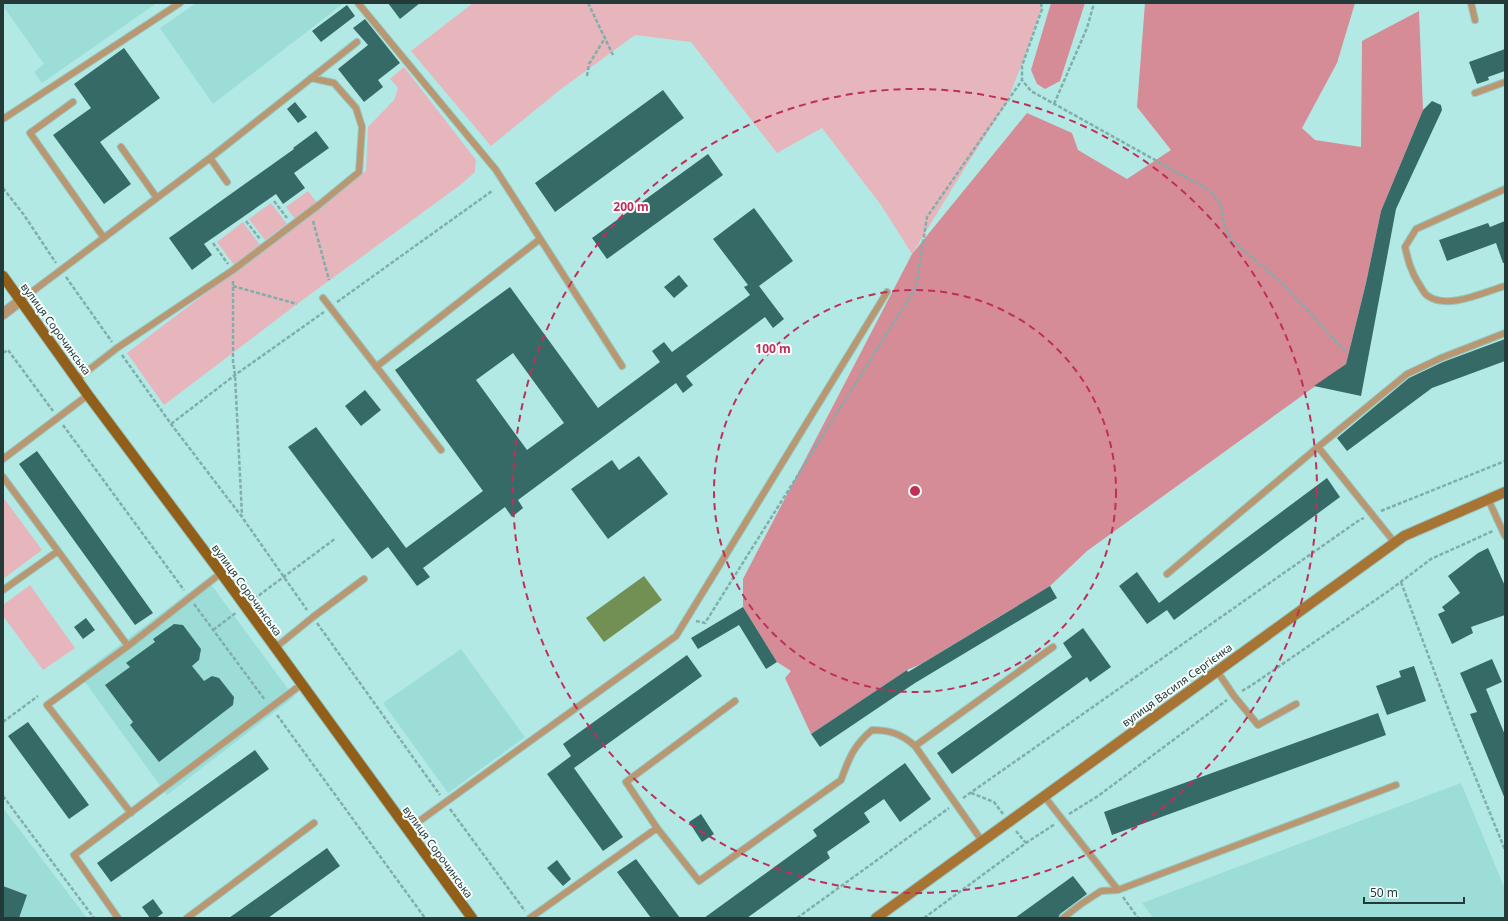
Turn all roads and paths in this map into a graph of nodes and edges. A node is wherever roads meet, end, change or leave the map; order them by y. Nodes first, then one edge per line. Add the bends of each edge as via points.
1 (180, 3) edge
2 (358, 3) edge
3 (588, 3) edge
4 (1042, 3) edge
5 (1094, 3) edge
6 (1471, 3) edge
7 (1474, 20) dead end
8 (605, 38) junction
9 (357, 42) dead end
10 (613, 55) dead end
11 (588, 76) dead end
12 (311, 78) junction
13 (1022, 80) junction
14 (1505, 82) edge
15 (1475, 93) dead end
16 (73, 102) dead end
17 (1054, 104) junction
18 (3, 119) edge
19 (121, 147) dead end
20 (210, 158) junction
21 (227, 182) dead end
22 (3, 188) edge
23 (1505, 189) edge
24 (157, 198) junction
25 (274, 201) dead end
26 (311, 214) dead end
27 (246, 221) dead end
28 (292, 225) junction
29 (104, 238) junction
30 (540, 239) junction
31 (213, 243) dead end
32 (265, 246) junction
33 (60, 269) junction
34 (233, 270) junction
35 (3, 276) edge
36 (329, 280) dead end
37 (233, 286) junction
38 (1505, 286) edge
39 (887, 292) dead end
40 (323, 298) dead end
41 (21, 300) junction
42 (297, 304) dead end
43 (3, 314) edge
44 (1505, 333) edge
45 (116, 348) junction
46 (1346, 352) dead end
47 (3, 353) edge
48 (622, 366) dead end
49 (376, 367) junction
50 (77, 379) junction
51 (88, 395) junction
52 (58, 417) junction
53 (1318, 447) junction
54 (441, 450) dead end
55 (3, 459) edge
56 (1505, 461) edge
57 (3, 477) edge
58 (1505, 492) edge
59 (1488, 499) junction
60 (1372, 515) junction
61 (242, 517) junction
62 (1501, 527) junction
63 (1505, 536) edge
64 (336, 538) dead end
65 (1395, 543) junction
66 (58, 551) junction
67 (221, 573) junction
68 (1167, 574) dead end
69 (284, 577) junction
70 (364, 579) dead end
71 (1401, 582) junction
72 (3, 590) edge
73 (190, 598) junction
74 (245, 606) junction
75 (313, 617) junction
76 (686, 618) junction
77 (213, 630) junction
78 (128, 646) junction
79 (1053, 647) dead end
80 (276, 648) junction
81 (1217, 671) junction
82 (302, 684) junction
83 (38, 696) dead end
84 (1234, 696) junction
85 (735, 701) dead end
86 (1296, 704) dead end
87 (271, 708) junction
88 (3, 722) edge
89 (915, 746) junction
90 (1396, 785) dead end
91 (3, 796) edge
92 (1044, 796) junction
93 (445, 802) junction
94 (956, 804) junction
95 (131, 813) junction
96 (1062, 819) junction
97 (314, 823) dead end
98 (656, 828) junction
99 (407, 830) junction
100 (982, 841) junction
101 (1505, 850) edge
102 (1118, 890) junction
103 (94, 918) edge
104 (118, 918) edge
105 (187, 918) edge
106 (425, 918) edge
107 (472, 918) edge
108 (530, 918) edge
109 (797, 918) edge
110 (876, 918) edge
111 (924, 918) edge
112 (1063, 918) edge
113 (1138, 918) edge

1 - 18 lane
2 - 30 lane via 496,170
3 - 8 path
4 - 13 path via 1022,66
5 - 17 path via 1087,28
6 - 7 lane
8 - 10 path
8 - 11 path via 589,64
9 - 12 lane
12 - 20 lane
12 - 28 lane via 334,83 356,108 362,127 359,172
13 - 17 path via 1031,92
13 - 76 path via 927,217 916,287 912,294 705,623
14 - 15 lane
16 - 29 lane via 30,133
17 - 46 path via 1209,190 1220,203 1225,228 1232,240 1283,284
19 - 24 lane
20 - 21 lane
20 - 24 lane
22 - 33 path
23 - 38 lane via 1416,229 1405,247 1408,262 1416,279 1427,296 1438,302 1454,302
24 - 29 lane
25 - 28 path
26 - 36 path
27 - 32 path
28 - 32 lane
29 - 33 lane
30 - 48 lane
30 - 49 lane
31 - 34 path
32 - 34 lane
33 - 41 lane
33 - 45 path
34 - 37 path
34 - 45 lane
35 - 41 main road, вулиця Сорочинська
37 - 42 path
37 - 61 path via 233,361
39 - 76 lane
40 - 49 lane
41 - 43 street
41 - 50 main road, вулиця Сорочинська
44 - 53 lane via 1406,374
45 - 50 lane
45 - 61 path
47 - 52 path via 8,350
49 - 54 lane
50 - 51 main road, вулиця Сорочинська
51 - 52 lane
51 - 67 main road, вулиця Сорочинська
52 - 55 lane
52 - 73 path
53 - 60 lane
53 - 68 lane
56 - 60 path
57 - 66 lane
58 - 59 main road, вулиця Василя Сергієнка
59 - 62 lane
59 - 65 main road, вулиця Василя Сергієнка via 1404,536
60 - 65 lane
60 - 94 path via 1358,521
61 - 69 path
62 - 63 lane
62 - 71 path via 1430,559
64 - 69 path
65 - 81 main road, вулиця Василя Сергієнка
66 - 72 lane
66 - 78 lane
67 - 73 lane
67 - 74 main road, вулиця Сорочинська
69 - 74 path
69 - 75 path
70 - 75 lane
71 - 84 path
71 - 101 path via 1455,727
73 - 77 path
73 - 78 lane
74 - 77 path
74 - 80 main road, вулиця Сорочинська
75 - 80 lane
75 - 93 path
76 - 93 lane via 676,636
77 - 87 path
78 - 95 lane via 47,705
79 - 89 lane
80 - 82 main road, вулиця Сорочинська
81 - 84 lane
81 - 92 main road, вулиця Василя Сергієнка
82 - 87 lane
82 - 99 main road, вулиця Сорочинська
83 - 88 path
84 - 86 lane via 1258,725
84 - 96 path via 1098,796
85 - 98 lane via 626,782
87 - 95 lane
87 - 106 path
89 - 94 lane
89 - 98 lane via 895,733 872,730 860,740 841,780 698,881
90 - 102 lane
91 - 103 path
92 - 96 lane
92 - 100 main road, вулиця Василя Сергієнка
93 - 99 lane
93 - 108 path
94 - 100 lane
94 - 109 path
95 - 104 lane via 74,855
96 - 102 lane
96 - 111 path
97 - 105 lane
98 - 108 lane
99 - 107 main road, вулиця Сорочинська
100 - 110 main road, вулиця Василя Сергієнка
102 - 112 lane via 1101,891
102 - 113 path

